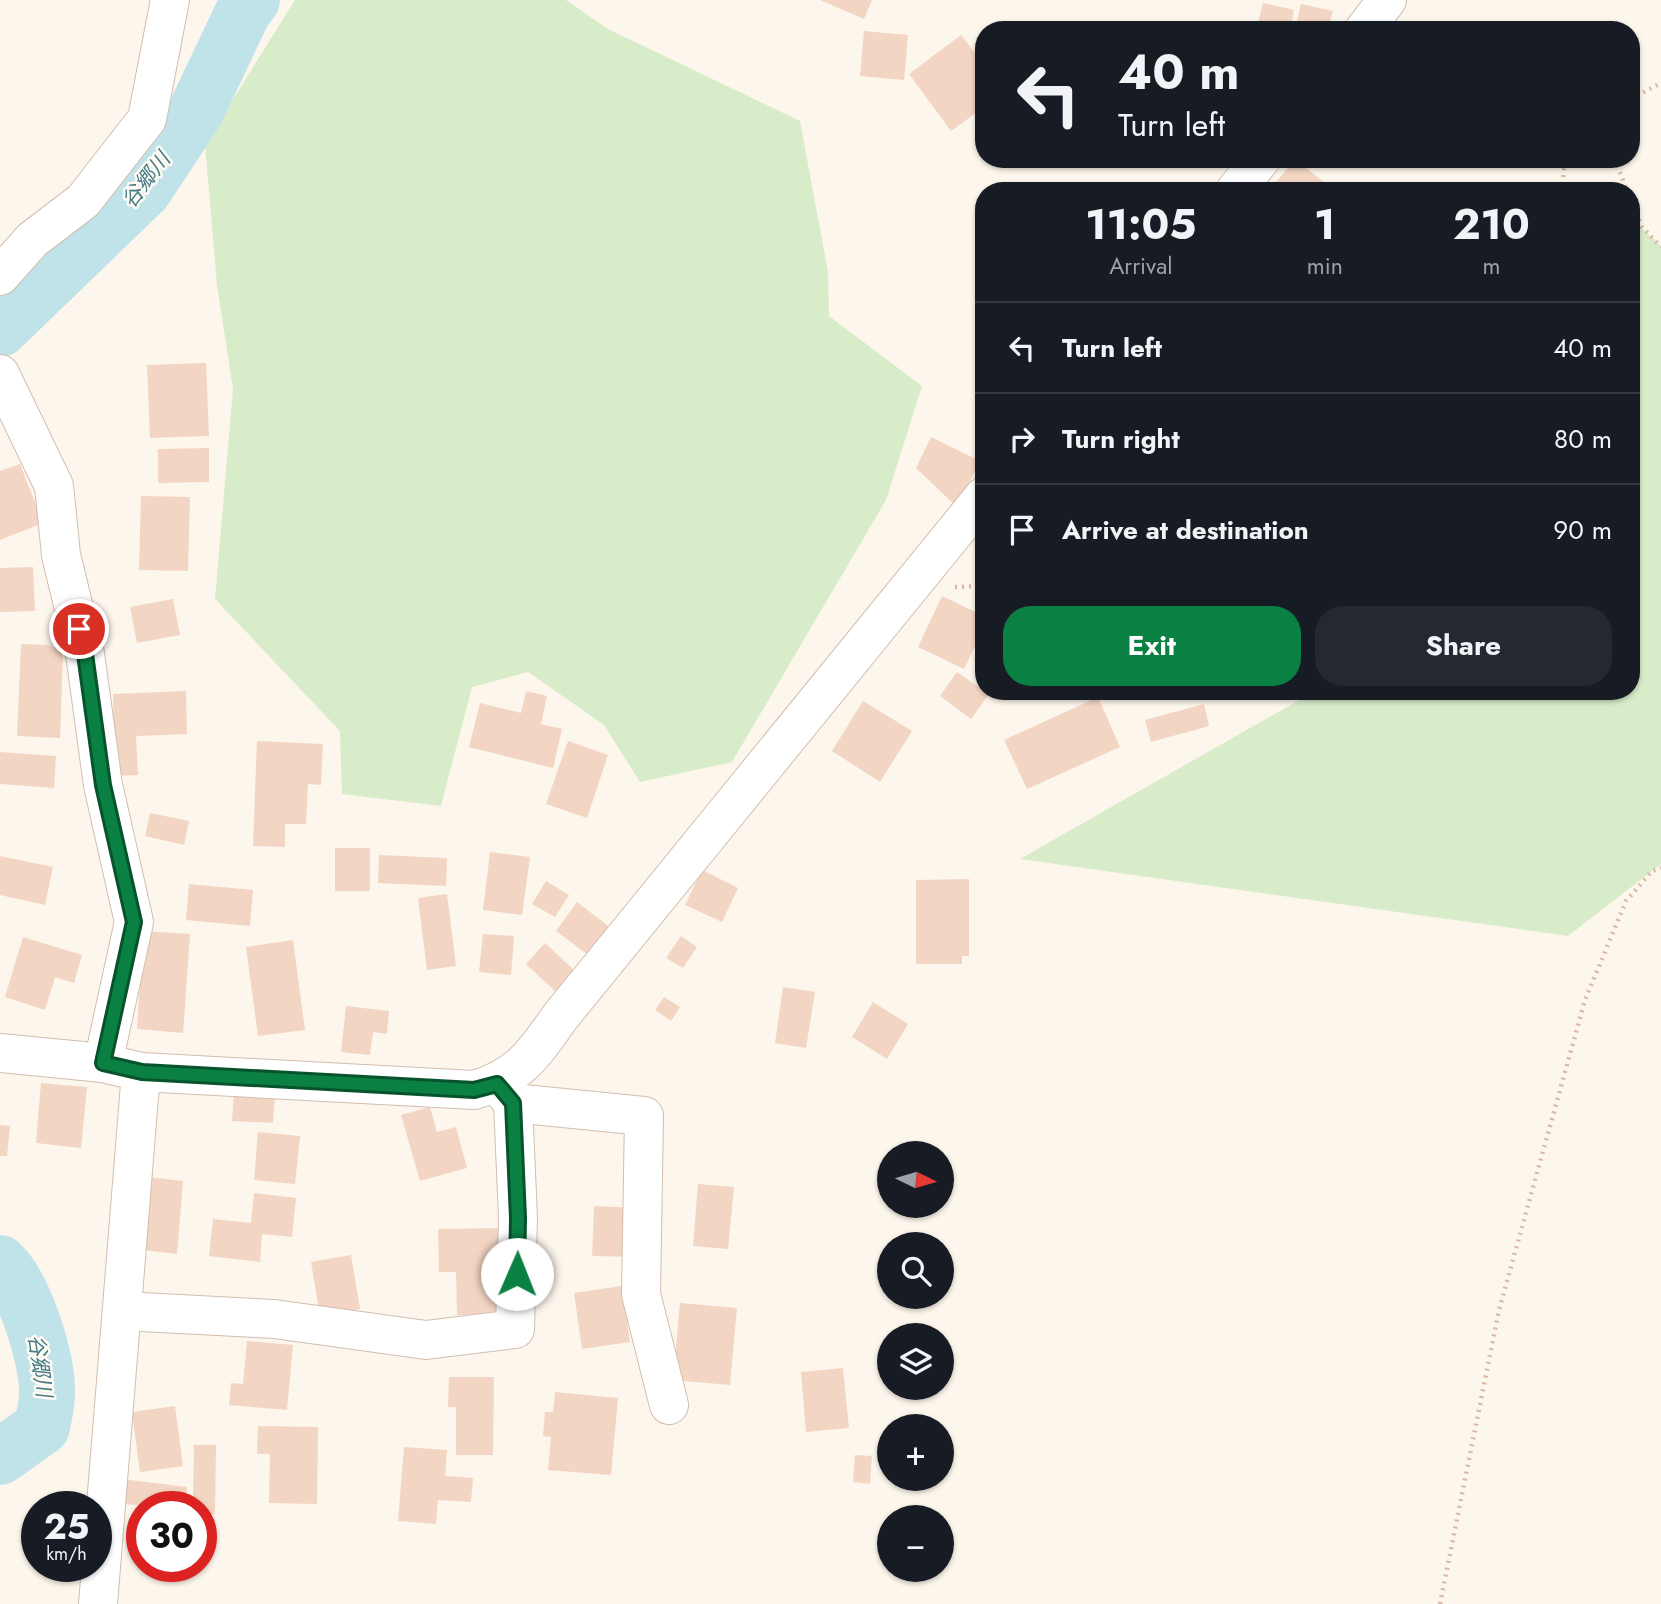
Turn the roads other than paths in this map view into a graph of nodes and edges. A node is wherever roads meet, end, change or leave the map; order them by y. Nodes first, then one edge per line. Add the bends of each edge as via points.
1 (170, 0) edge
2 (1387, 0) edge
3 (1371, 21) edge
4 (1254, 168) edge
5 (1242, 182) edge
6 (0, 276) edge
7 (0, 374) edge
8 (975, 507) edge
9 (0, 1053) edge
10 (103, 1063) junction
11 (142, 1072) junction
12 (505, 1093) junction
13 (122, 1311) junction
14 (670, 1405) dead end
15 (99, 1604) edge

1 - 6 street via 147,119 83,201 32,240
2 - 3 street
4 - 5 street
7 - 10 street via 54,486 61,555 85,654 103,785 134,922
8 - 12 street via 560,1017
9 - 10 street
10 - 11 street
11 - 12 street
11 - 13 street
12 - 13 street via 518,1218 515,1329 426,1340 274,1319
12 - 14 street via 644,1116 641,1294
13 - 15 street

